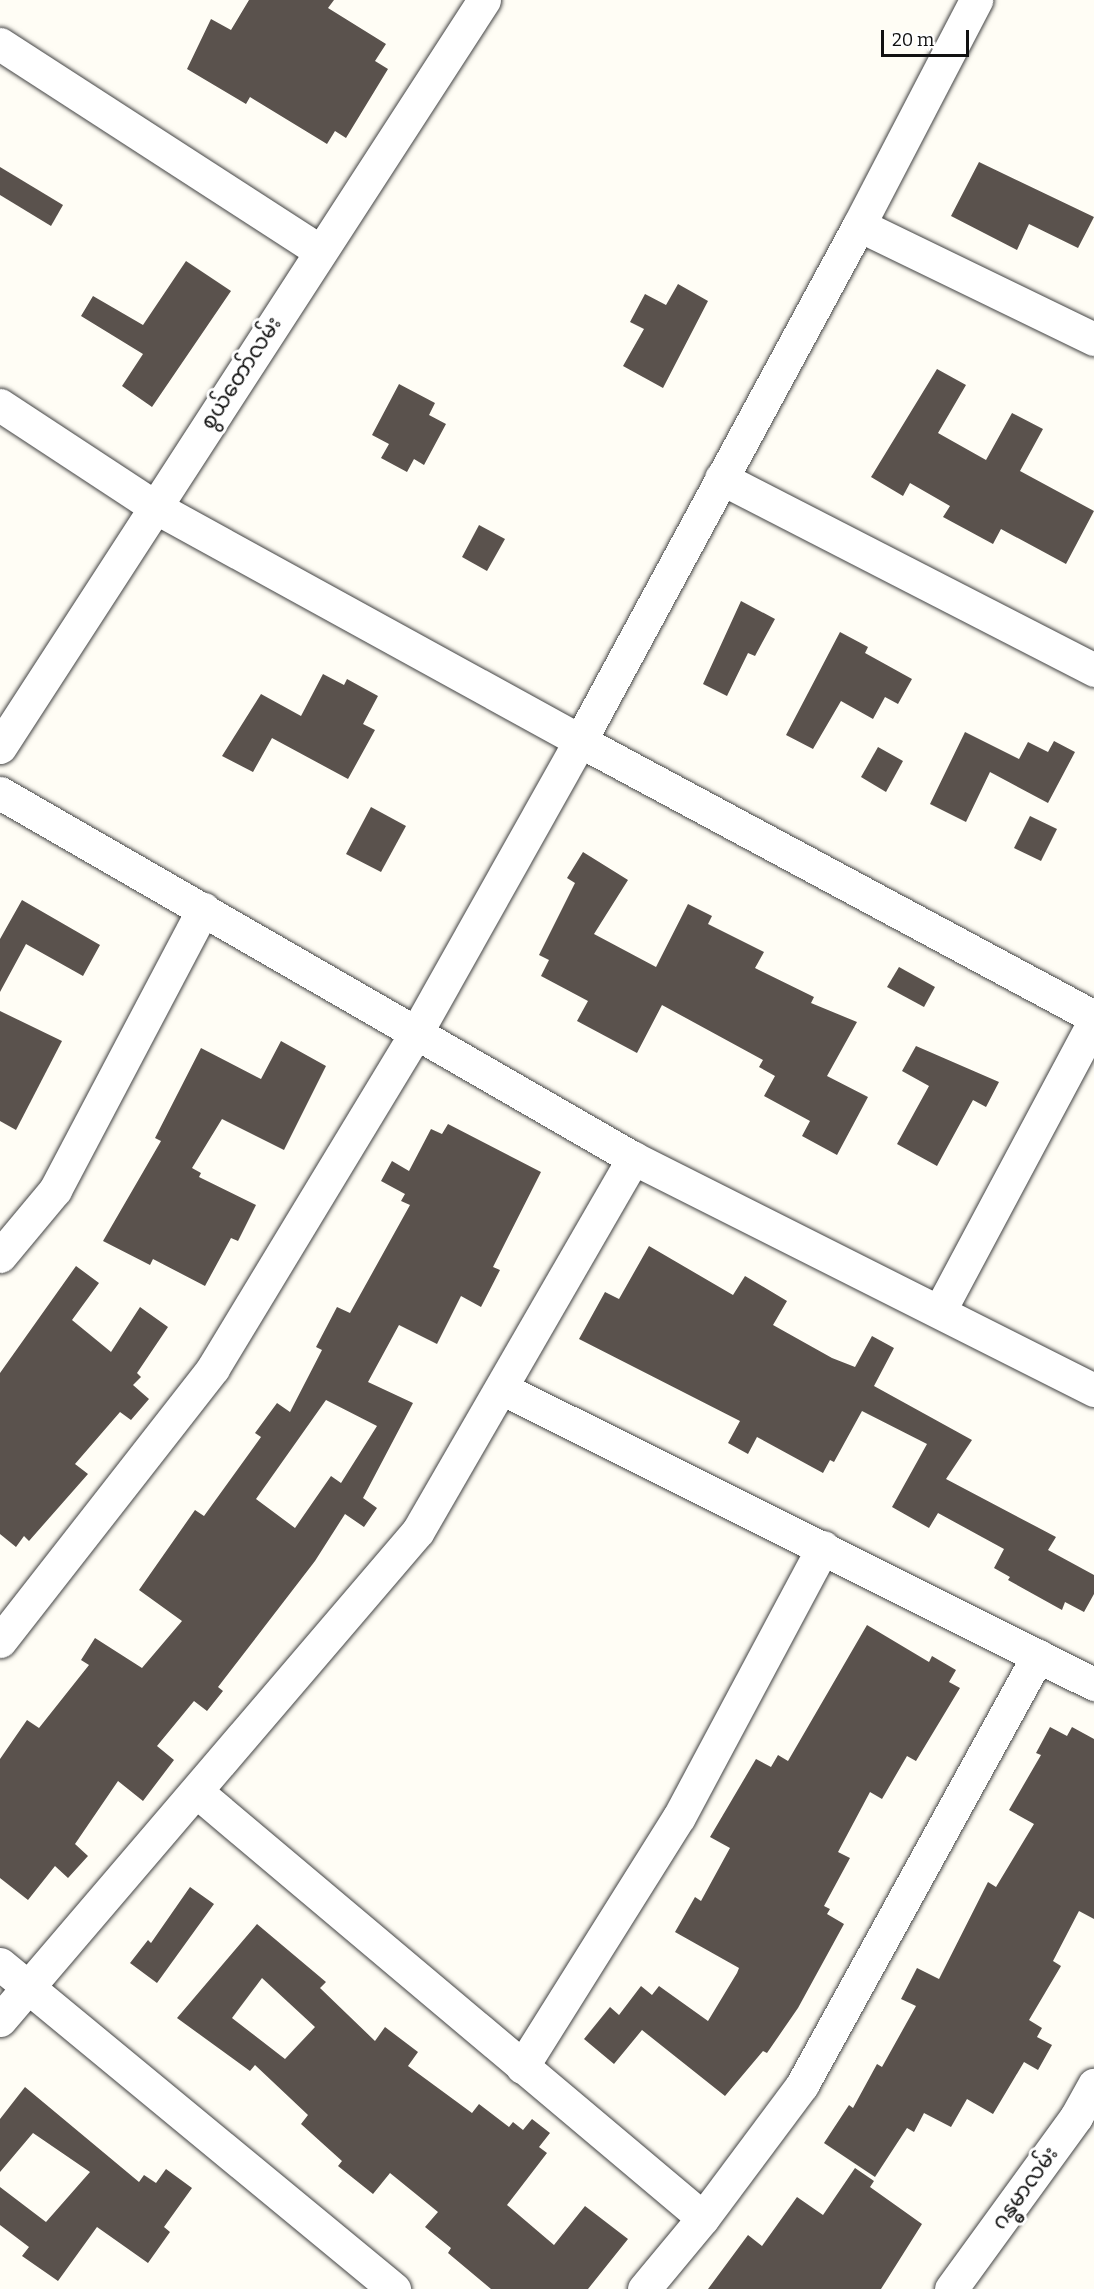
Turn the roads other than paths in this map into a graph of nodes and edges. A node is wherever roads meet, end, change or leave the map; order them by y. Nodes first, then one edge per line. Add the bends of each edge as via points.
1 (976, 0) edge
2 (481, 1) edge
3 (0, 44) edge
4 (860, 225) junction
5 (320, 251) junction
6 (1094, 339) edge
7 (0, 405) edge
8 (721, 478) junction
9 (155, 507) junction
10 (1094, 670) edge
11 (580, 741) junction
12 (0, 747) edge
13 (0, 793) edge
14 (203, 909) junction
15 (1094, 1017) edge
16 (1094, 1022) edge
17 (416, 1033) junction
18 (633, 1158) junction
19 (0, 1256) edge
20 (940, 1310) junction
21 (501, 1388) junction
22 (1094, 1390) edge
23 (823, 1547) junction
24 (0, 1641) edge
25 (1038, 1656) junction
26 (1094, 1684) edge
27 (197, 1792) junction
28 (0, 1964) edge
29 (27, 1987) junction
30 (0, 2020) edge
31 (522, 2067) junction
32 (1094, 2085) edge
33 (703, 2218) junction
34 (394, 2289) edge
35 (644, 2289) edge
36 (951, 2289) edge

1 - 4 street
2 - 5 street, စွယ်တော်လမ်း
3 - 5 street
4 - 6 street
4 - 8 street
5 - 9 street, စွယ်တော်လမ်း
7 - 9 street
8 - 10 street
8 - 11 street
9 - 11 street
9 - 12 street, စွယ်တော်လမ်း
11 - 15 street
11 - 17 street
13 - 14 street
14 - 17 street
14 - 19 street via 55,1190
16 - 20 street
17 - 18 street
17 - 24 street via 213,1368
18 - 20 street
18 - 21 street
20 - 22 street
21 - 23 street
21 - 27 street via 418,1531
23 - 25 street
23 - 31 street via 679,1817
25 - 26 street
25 - 33 street via 802,2085
27 - 29 street
27 - 31 street
28 - 29 street
29 - 30 street
29 - 34 street
31 - 33 street
32 - 36 street, ဂန္ဓမာလမ်း via 1076,2117
33 - 35 street

